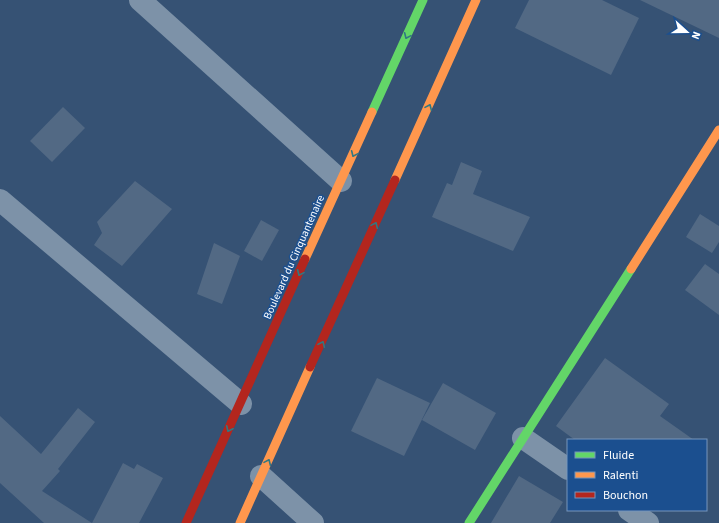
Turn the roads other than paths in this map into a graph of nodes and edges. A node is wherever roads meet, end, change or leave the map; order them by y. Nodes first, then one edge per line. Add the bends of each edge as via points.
1 (140, 0) edge
2 (423, 0) edge
3 (476, 0) edge
4 (719, 130) edge
5 (341, 181) junction
6 (0, 200) edge
7 (241, 404) junction
8 (523, 438) junction
9 (567, 468) edge
10 (261, 476) junction
11 (630, 511) edge
12 (186, 523) edge
13 (240, 523) edge
14 (313, 523) edge
15 (469, 523) edge
16 (648, 523) edge

1 - 5 street
2 -> 5 main road, Boulevard du Cinquantenaire
10 -> 3 main road
4 - 8 main road
5 -> 7 main road, Boulevard du Cinquantenaire
6 - 7 street
7 -> 12 main road, Boulevard du Cinquantenaire
8 - 9 street
8 - 15 main road
10 - 13 main road
10 - 14 street
11 - 16 street

